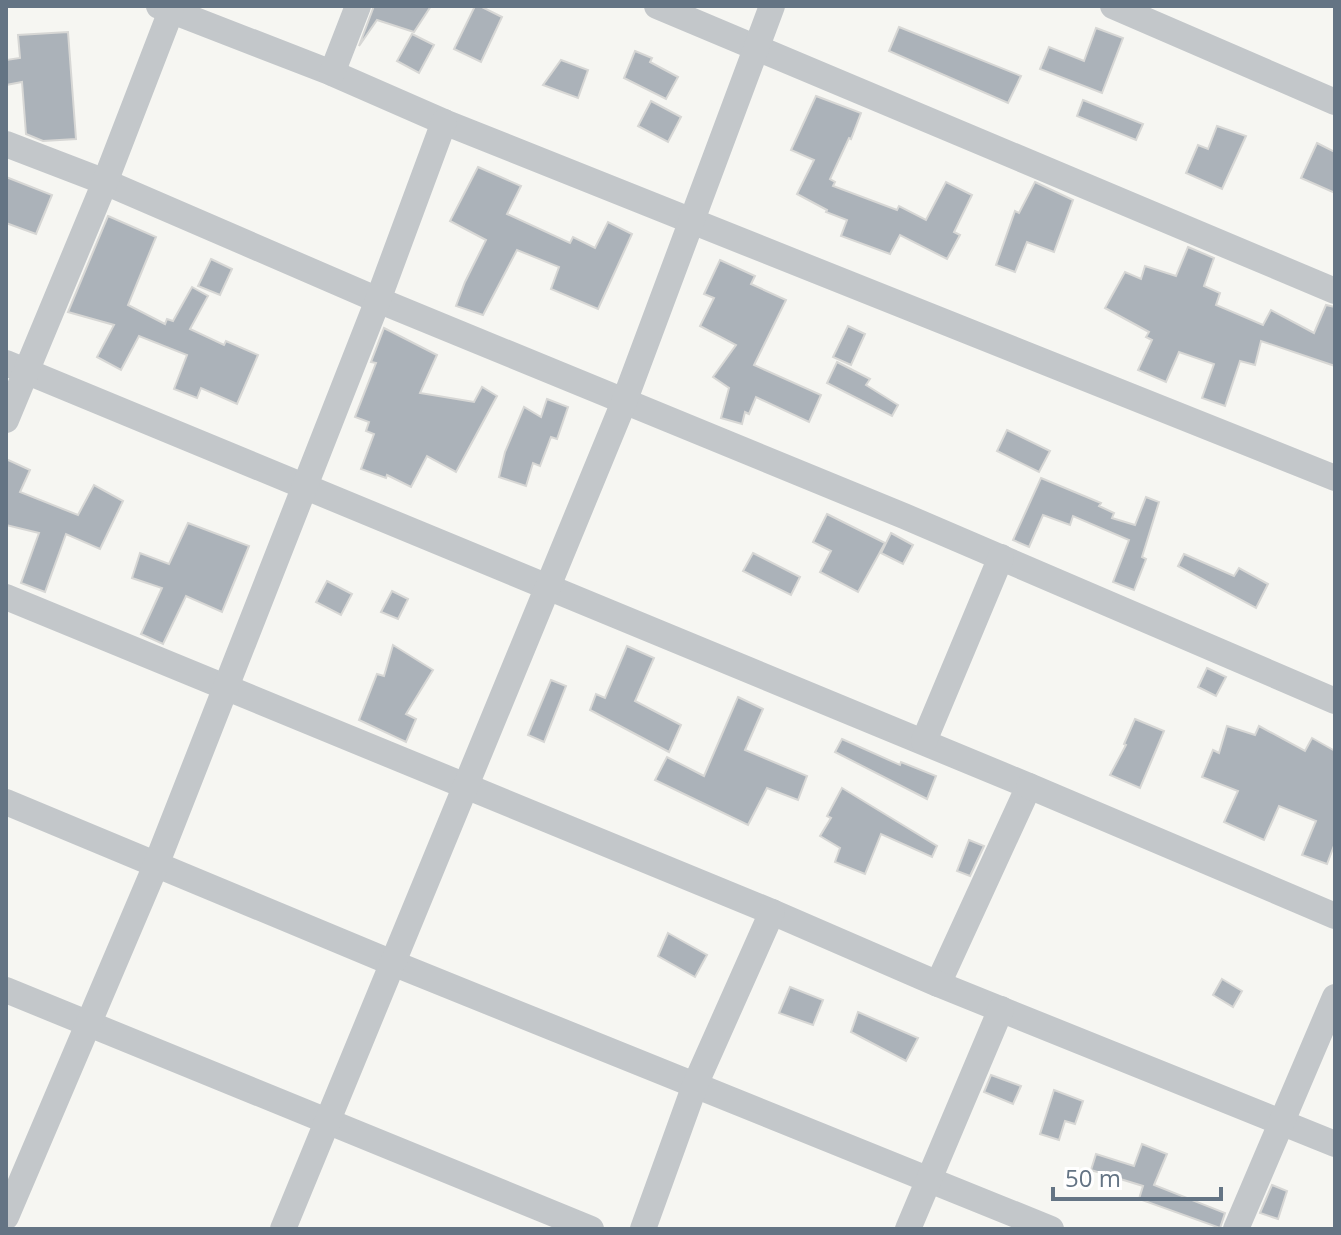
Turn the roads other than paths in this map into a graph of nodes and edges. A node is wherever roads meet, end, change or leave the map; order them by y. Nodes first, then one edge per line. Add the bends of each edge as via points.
1 (358, 6) edge
2 (657, 6) edge
3 (772, 6) edge
4 (1113, 6) edge
5 (165, 8) edge
6 (756, 47) junction
7 (332, 73) junction
8 (1335, 102) edge
9 (444, 122) junction
10 (6, 144) edge
11 (105, 182) junction
12 (690, 221) junction
13 (1335, 291) edge
14 (378, 300) junction
15 (16, 367) edge
16 (624, 402) junction
17 (6, 420) edge
18 (1335, 478) edge
19 (304, 488) junction
20 (1001, 557) junction
21 (548, 587) junction
22 (6, 597) edge
23 (226, 686) junction
24 (1335, 701) edge
25 (924, 741) junction
26 (467, 786) junction
27 (1029, 786) junction
28 (6, 802) edge
29 (156, 865) junction
30 (772, 912) junction
31 (1335, 916) edge
32 (395, 964) junction
33 (938, 984) junction
34 (6, 990) edge
35 (1335, 997) edge
36 (1001, 1009) junction
37 (87, 1022) junction
38 (695, 1085) junction
39 (328, 1122) junction
40 (1280, 1122) junction
41 (1335, 1144) edge
42 (929, 1181) junction
43 (6, 1217) edge
44 (283, 1229) edge
45 (591, 1229) edge
46 (643, 1229) edge
47 (908, 1229) edge
48 (1051, 1229) edge
49 (1236, 1229) edge

1 - 7 street
2 - 6 street
3 - 6 street
4 - 8 street
5 - 7 street
5 - 11 street
6 - 12 street
6 - 13 street
7 - 9 street
9 - 12 street
9 - 14 street
10 - 11 street
11 - 14 street
11 - 15 street
12 - 16 street
12 - 18 street
14 - 16 street
14 - 19 street
15 - 17 street
15 - 19 street
16 - 20 street
16 - 21 street
19 - 21 street
19 - 23 street
20 - 24 street
20 - 25 street
21 - 25 street
21 - 26 street
22 - 23 street
23 - 26 street
23 - 29 street
25 - 27 street
26 - 30 street
26 - 32 street
27 - 31 street
27 - 33 street
28 - 29 street
29 - 32 street
29 - 37 street
30 - 33 street
30 - 38 street
32 - 38 street
32 - 39 street
33 - 36 street
34 - 37 street
35 - 40 street
36 - 40 street
36 - 42 street
37 - 39 street
37 - 43 street
38 - 42 street
38 - 46 street
39 - 44 street
39 - 45 street
40 - 41 street
40 - 49 street
42 - 47 street
42 - 48 street

